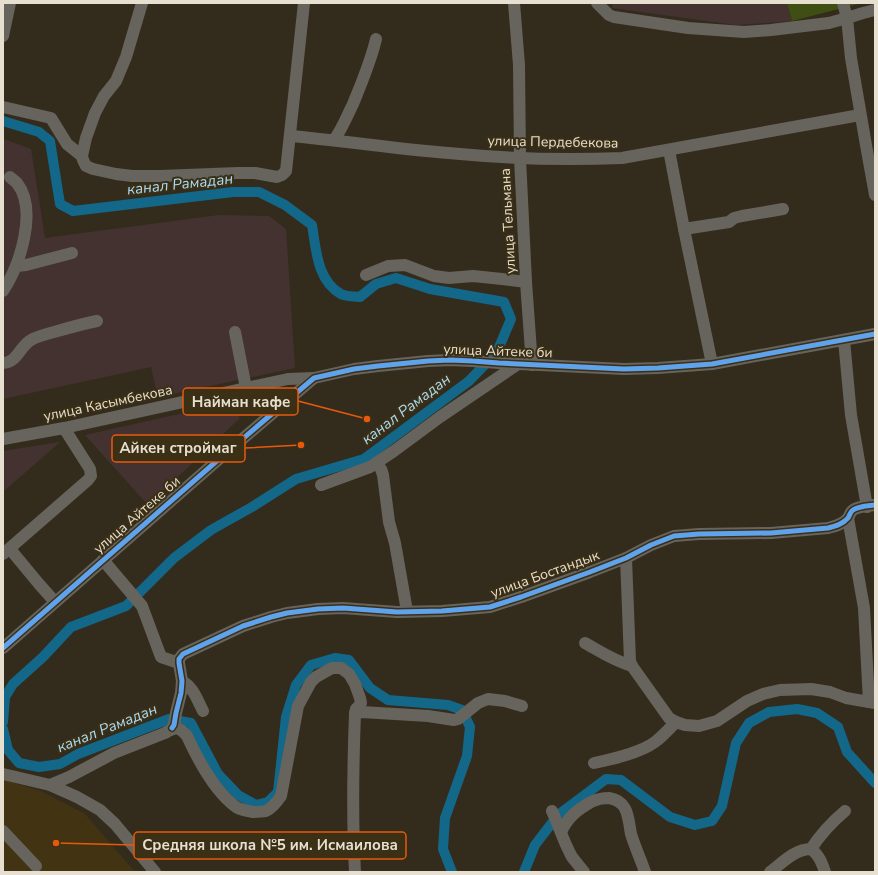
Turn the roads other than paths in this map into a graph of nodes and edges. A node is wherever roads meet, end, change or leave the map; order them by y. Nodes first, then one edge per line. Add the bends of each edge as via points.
1 (10, 3) edge
2 (142, 3) edge
3 (304, 3) edge
4 (514, 3) edge
5 (597, 3) edge
6 (843, 4) edge
7 (875, 10) edge
8 (847, 18) junction
9 (3, 36) edge
10 (376, 38) dead end
11 (3, 107) edge
12 (860, 115) junction
13 (290, 136) junction
14 (334, 140) junction
15 (870, 145) edge
16 (669, 150) junction
17 (82, 156) junction
18 (520, 158) junction
19 (10, 177) dead end
20 (875, 195) edge
21 (782, 209) dead end
22 (684, 229) junction
23 (72, 253) dead end
24 (16, 266) junction
25 (366, 275) dead end
26 (526, 282) junction
27 (3, 291) edge
28 (96, 322) dead end
29 (234, 332) dead end
30 (875, 334) edge
31 (844, 340) junction
32 (3, 363) edge
33 (518, 364) junction
34 (712, 364) junction
35 (532, 365) junction
36 (314, 378) junction
37 (246, 388) junction
38 (64, 428) junction
39 (3, 439) edge
40 (376, 463) junction
41 (321, 485) dead end
42 (871, 506) edge
43 (848, 518) junction
44 (6, 551) edge
45 (626, 558) junction
46 (103, 560) junction
47 (56, 602) junction
48 (407, 611) junction
49 (585, 643) dead end
50 (3, 648) edge
51 (179, 663) junction
52 (632, 666) junction
53 (182, 681) junction
54 (872, 702) edge
55 (522, 706) dead end
56 (203, 711) dead end
57 (355, 713) junction
58 (174, 722) junction
59 (676, 722) junction
60 (594, 763) dead end
61 (3, 774) edge
62 (50, 785) junction
63 (552, 811) dead end
64 (845, 812) dead end
65 (559, 828) junction
66 (3, 831) edge
67 (811, 850) junction
68 (36, 866) dead end
69 (155, 872) edge
70 (355, 872) edge
71 (584, 872) edge
72 (645, 872) edge
73 (770, 872) edge
74 (825, 872) edge

1 - 9 street
2 - 17 street via 126,57 116,81 95,113
3 - 13 street
4 - 18 street, улица Тельмана via 519,66
5 - 8 street via 614,18 688,28 744,32
6 - 8 street
7 - 8 street
8 - 12 street
10 - 14 street via 364,80
11 - 17 street via 51,118 67,144
12 - 15 street
12 - 16 street, улица Пердебекова
13 - 14 street, улица Пердебекова
13 - 17 street via 286,171 277,177 255,173 160,176 116,174 86,166
14 - 18 street, улица Пердебекова via 461,155
15 - 20 street
16 - 18 street, улица Пердебекова via 622,158
16 - 22 street
18 - 26 street, улица Тельмана
19 - 24 street via 22,192 26,204 27,223
21 - 22 street via 742,216 729,222
22 - 34 street
23 - 24 street
24 - 27 street
25 - 26 street via 388,266 405,265 434,276 473,276
26 - 35 street, улица Тельмана
28 - 32 street via 29,341 12,360
29 - 37 street
30 - 31 street, улица Айтеке би
31 - 34 street, улица Айтеке би
31 - 42 street via 851,415
33 - 35 street, улица Айтеке би
33 - 36 street, улица Айтеке би via 428,361 354,369
33 - 40 street
34 - 35 street, улица Айтеке би via 624,369
36 - 37 street, улица Касымбекова via 288,379
36 - 46 street, улица Айтеке би
37 - 38 street, улица Касымбекова
38 - 39 street, улица Касымбекова
38 - 44 street via 90,469 91,476
40 - 41 street
40 - 48 street via 383,476 389,522
42 - 43 street, улица Бостандык via 853,510
43 - 45 street, улица Бостандык via 828,528 674,536
43 - 54 street via 864,608
44 - 47 street
45 - 48 street, улица Бостандык via 490,607
45 - 52 street
46 - 47 street, улица Айтеке би
46 - 51 street via 142,606 161,657
47 - 50 street, улица Айтеке би
48 - 51 street, улица Бостандык via 343,608 287,613 243,626 184,654
49 - 52 street via 606,656
51 - 53 street
52 - 59 street via 669,718
53 - 56 street via 194,691
53 - 58 street
54 - 59 street via 811,689 780,690 747,701 709,724 699,726
55 - 57 street via 504,701 483,700 454,720 414,715
57 - 58 street via 361,703 356,684 341,668 332,668 311,682 298,706 281,796 265,812 245,811 236,807 213,784 187,736
57 - 70 street
58 - 62 street via 165,733 114,753
59 - 60 street via 648,746
61 - 62 street
62 - 69 street via 100,810
63 - 65 street
64 - 67 street via 836,819
65 - 71 street via 573,858
65 - 72 street via 594,800 615,799 626,808 631,834
66 - 68 street
67 - 73 street via 801,851
67 - 74 street via 820,859

